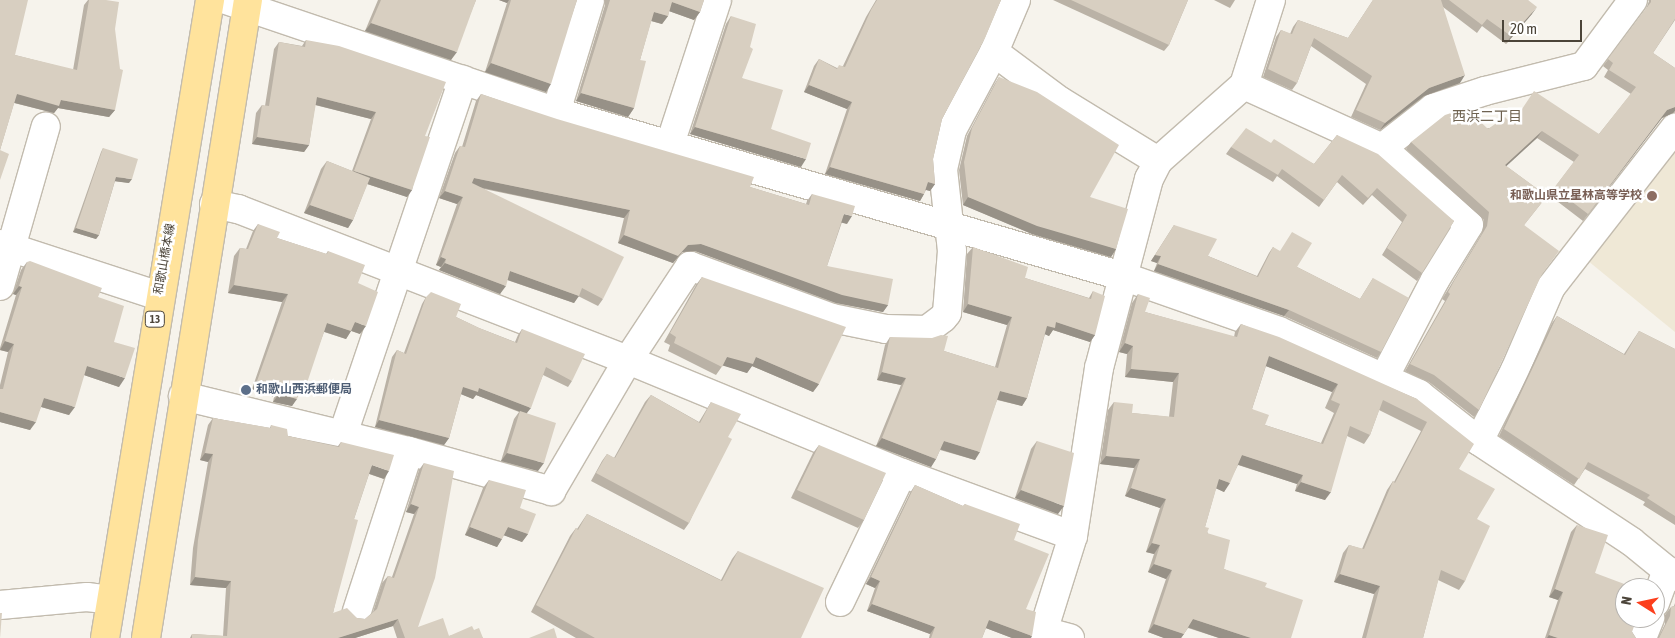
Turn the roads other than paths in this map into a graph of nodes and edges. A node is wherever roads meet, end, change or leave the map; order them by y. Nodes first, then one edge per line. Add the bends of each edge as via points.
1 (210, 0) edge
2 (590, 0) edge
3 (717, 0) edge
4 (1016, 0) edge
5 (1270, 0) edge
6 (1633, 0) edge
7 (240, 2) edge
8 (994, 52) junction
9 (463, 80) junction
10 (1244, 85) junction
11 (556, 112) junction
12 (46, 126) dead end
13 (1675, 128) edge
14 (670, 144) junction
15 (1382, 148) junction
16 (1158, 161) junction
17 (214, 204) junction
18 (947, 228) junction
19 (6, 246) edge
20 (397, 272) junction
21 (1126, 277) junction
22 (0, 286) edge
23 (159, 296) junction
24 (628, 360) junction
25 (1384, 378) junction
26 (183, 396) junction
27 (343, 434) junction
28 (1479, 441) junction
29 (409, 451) junction
30 (902, 473) junction
31 (1073, 536) junction
32 (1671, 574) edge
33 (111, 600) junction
34 (840, 602) dead end
35 (0, 605) edge
36 (357, 611) dead end
37 (1042, 634) edge
38 (105, 638) edge
39 (146, 638) edge
40 (1070, 638) edge

1 - 23 main road, 和歌山橋本線 / 13
2 - 11 street
3 - 14 street
4 - 8 street
5 - 10 street
6 - 15 street via 1584,66 1485,90 1433,108
7 - 9 street
7 - 17 main road
8 - 16 street via 1060,101
8 - 18 street via 952,130 943,169
9 - 11 street
9 - 20 street
10 - 15 street
10 - 16 street
11 - 14 street
12 - 19 street
13 - 28 street via 1551,287 1515,370
14 - 18 street
15 - 25 street via 1469,224 1435,280
16 - 21 street via 1148,179
17 - 20 street via 238,209
17 - 26 main road
18 - 21 street
18 - 24 street via 952,251 947,313 927,330 886,328 832,318 690,266
19 - 22 street
19 - 23 street
20 - 24 street
20 - 27 street
21 - 25 street via 1279,331
21 - 31 street via 1099,368
23 - 33 main road, 和歌山橋本線 / 13
24 - 29 street via 551,492
24 - 30 street
25 - 28 street via 1420,394
26 - 27 street
26 - 39 main road
27 - 29 street
28 - 32 street via 1632,542
29 - 36 street
30 - 31 street
30 - 34 street
31 - 37 street
33 - 35 street via 87,597
33 - 38 main road, 和歌山橋本線 / 13
37 - 40 street

